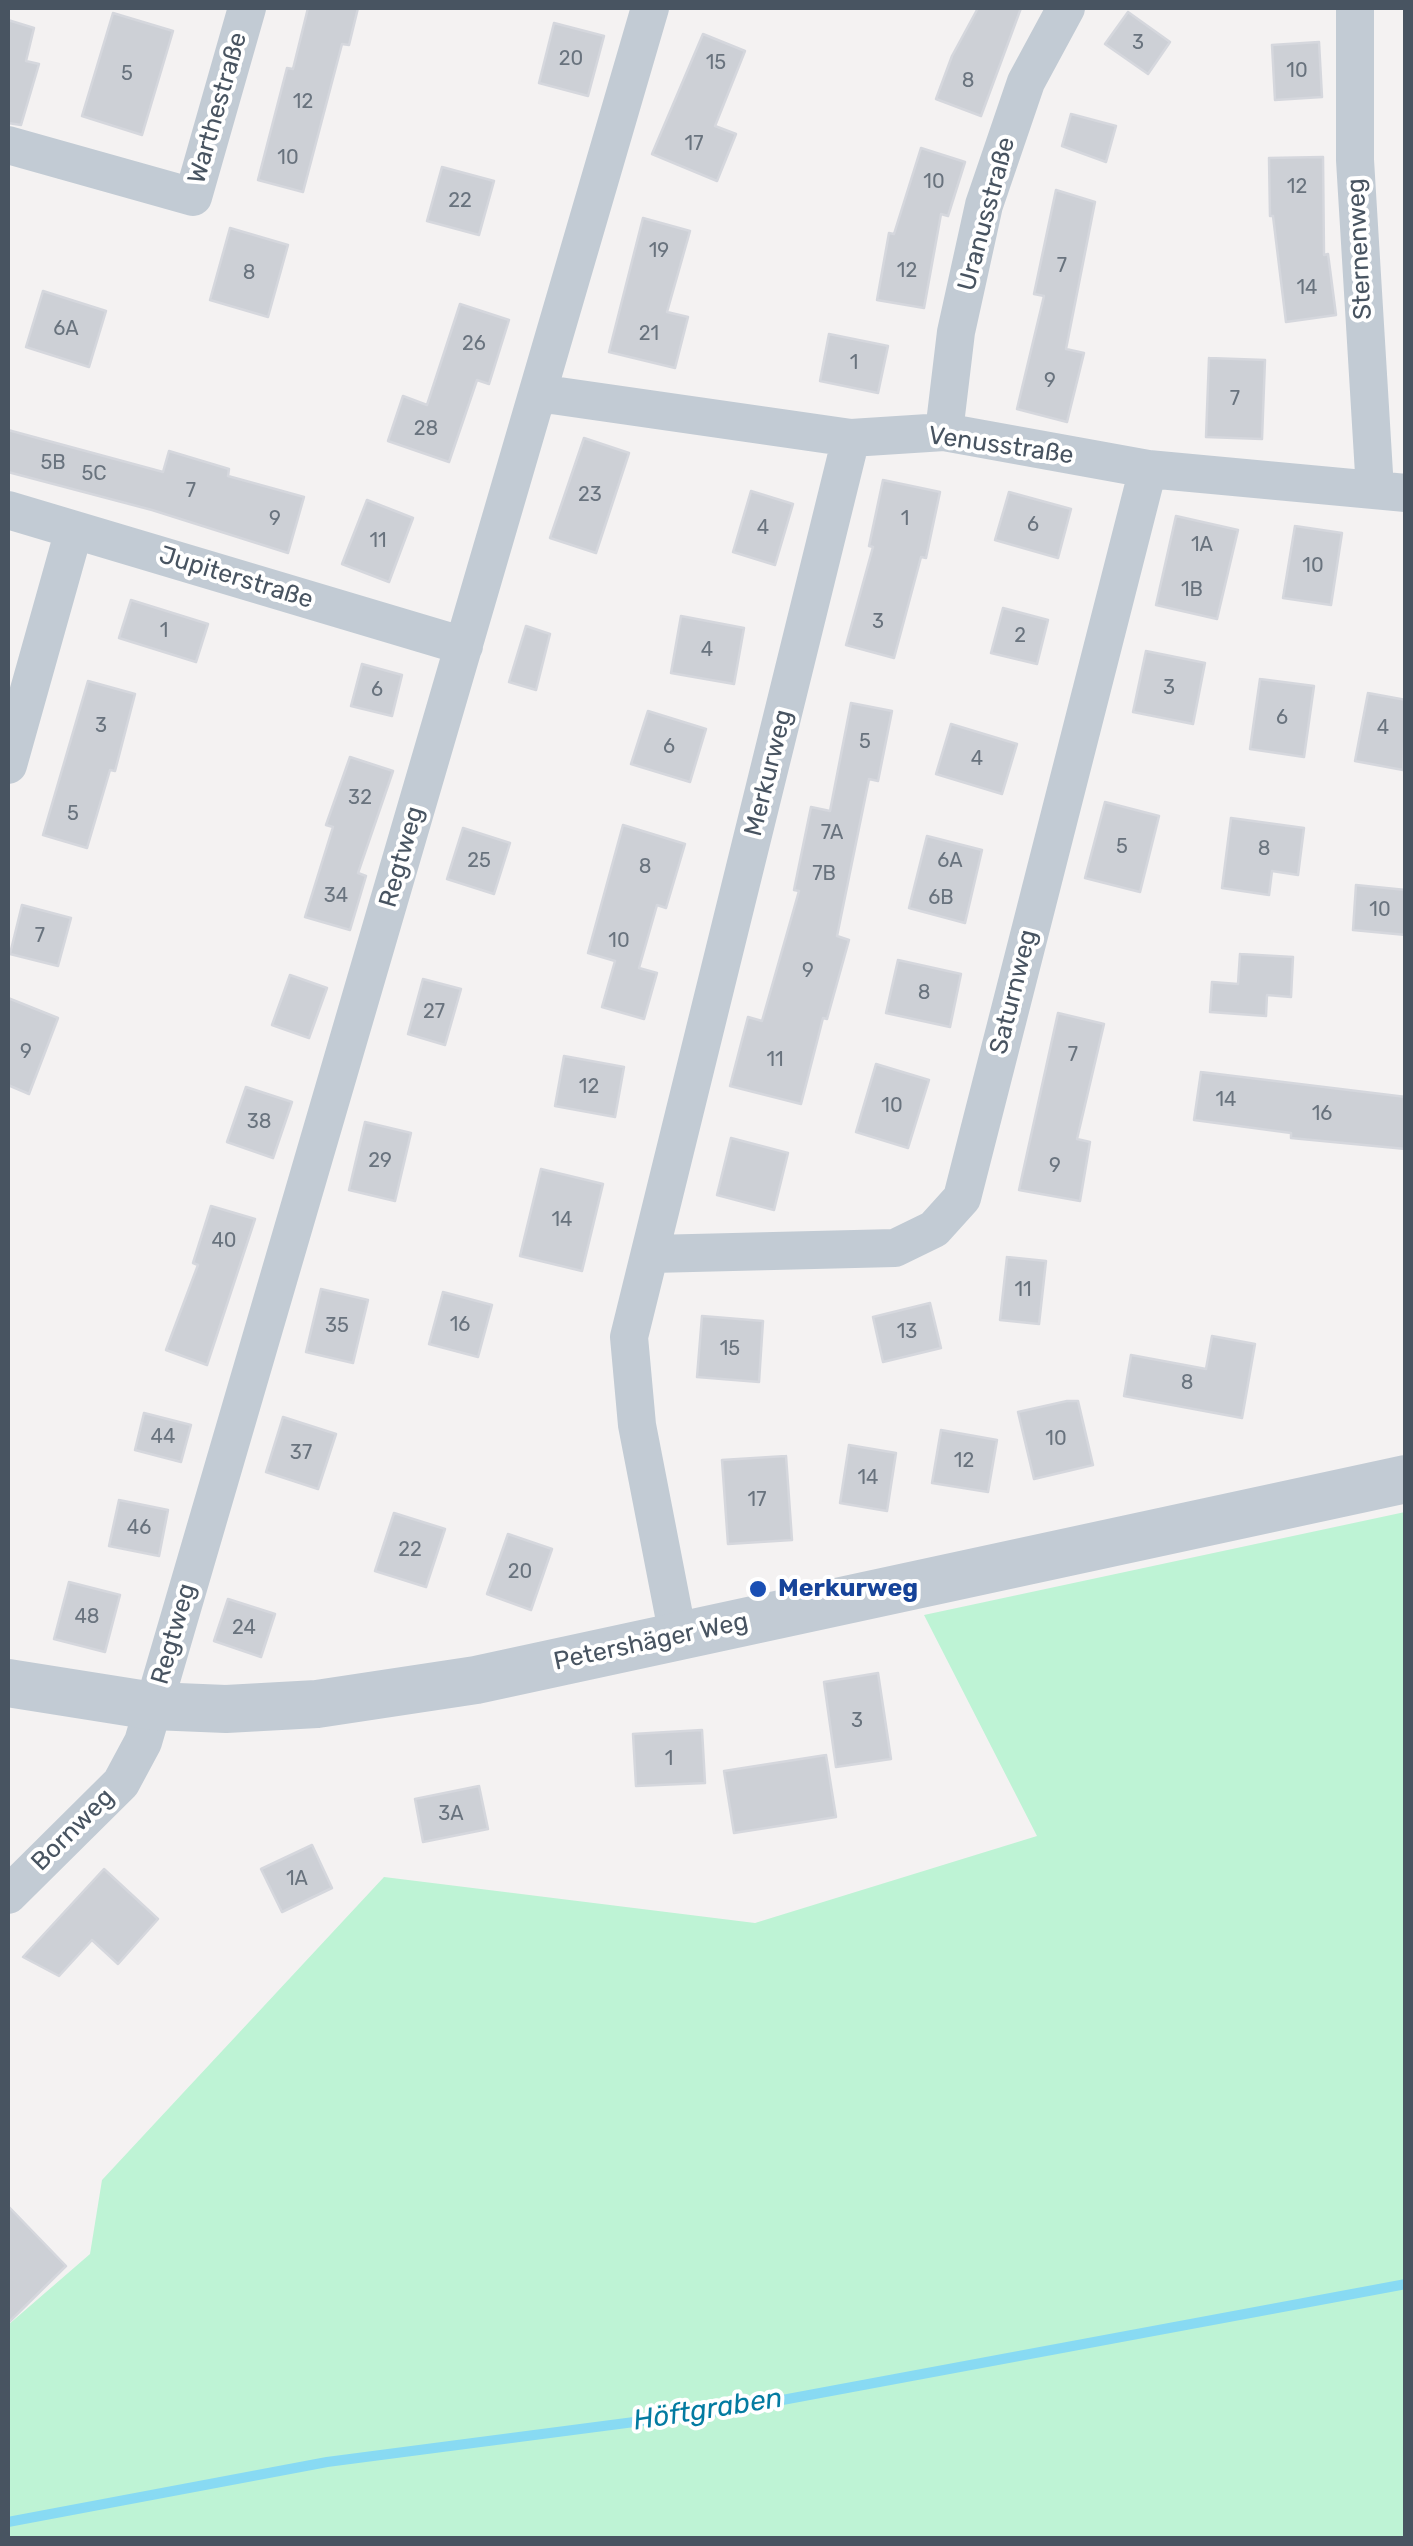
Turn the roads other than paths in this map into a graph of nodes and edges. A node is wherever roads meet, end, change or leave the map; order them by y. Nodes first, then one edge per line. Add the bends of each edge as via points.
1 (247, 8) edge
2 (650, 8) edge
3 (1066, 8) edge
4 (1355, 8) edge
5 (8, 145) edge
6 (538, 393) junction
7 (944, 432) junction
8 (851, 438) junction
9 (1148, 469) junction
10 (1390, 492) edge
11 (8, 510) edge
12 (74, 530) junction
13 (464, 646) junction
14 (8, 765) edge
15 (652, 1254) junction
16 (1406, 1479) edge
17 (678, 1636) junction
18 (8, 1683) edge
19 (153, 1706) junction
20 (11, 1887) edge

1 - 5 street, Warthestraße via 193,196
2 - 6 street, Regtweg
3 - 7 street, Uranusstraße via 1026,82 984,205 956,332
4 - 10 street, Sternenweg via 1355,160
6 - 8 street, Venusstraße
6 - 13 street, Regtweg
7 - 8 street, Venusstraße
7 - 9 street, Venusstraße
8 - 15 street, Merkurweg
9 - 10 street, Venusstraße
9 - 15 street, Saturnweg via 962,1198 934,1229 895,1248
11 - 12 street, Jupiterstraße
12 - 13 street, Jupiterstraße
12 - 14 street
13 - 19 street, Regtweg
15 - 17 street, Merkurweg via 629,1337 636,1425
16 - 17 street, Petershäger Weg
17 - 19 street, Petershäger Weg via 476,1680 317,1704
18 - 19 street, Petershäger Weg
19 - 20 street, Bornweg via 122,1783

